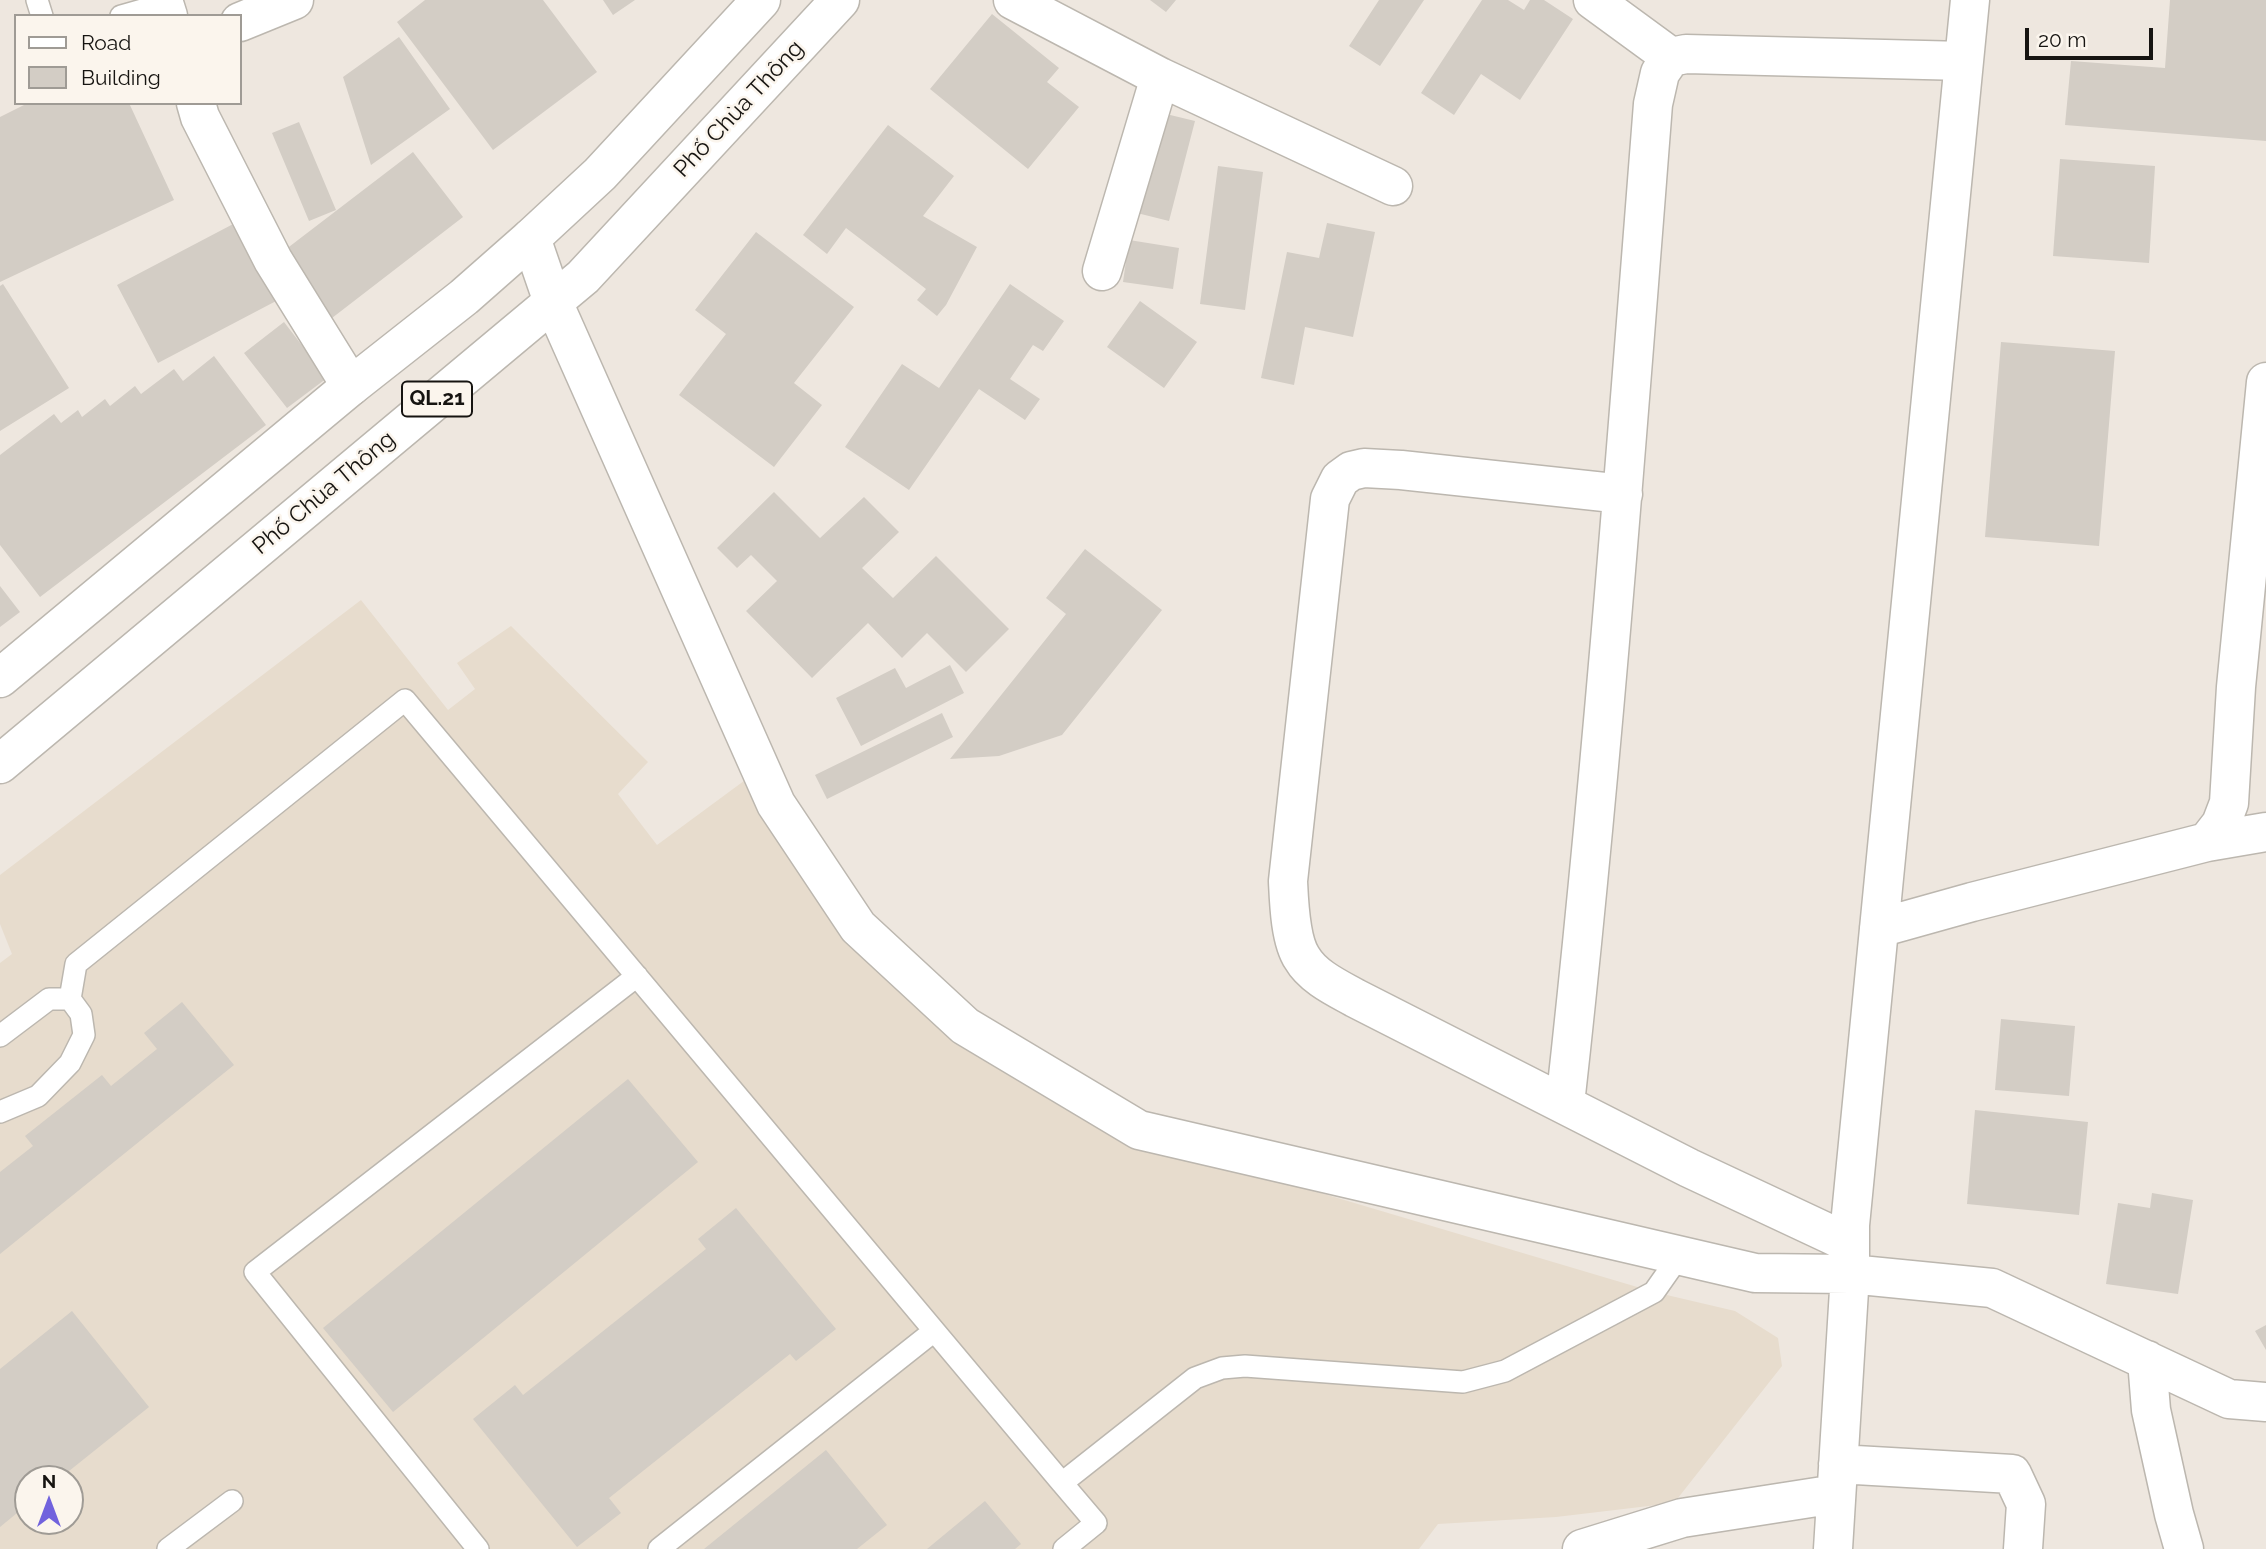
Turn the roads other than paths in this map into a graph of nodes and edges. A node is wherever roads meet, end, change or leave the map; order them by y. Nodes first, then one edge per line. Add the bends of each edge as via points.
1 (294, 0) edge
2 (761, 0) edge
3 (840, 0) edge
4 (1013, 0) edge
5 (1593, 0) edge
6 (1970, 0) edge
7 (165, 6) edge
8 (130, 14) edge
9 (242, 21) edge
10 (1671, 57) junction
11 (1964, 61) junction
12 (1160, 77) junction
13 (196, 105) edge
14 (1393, 187) dead end
15 (531, 238) junction
16 (1102, 271) dead end
17 (553, 302) junction
18 (2266, 382) edge
19 (351, 386) junction
20 (1623, 494) junction
21 (0, 678) edge
22 (0, 764) edge
23 (2266, 832) edge
24 (2207, 842) junction
25 (1879, 928) junction
26 (638, 976) junction
27 (70, 999) junction
28 (0, 1036) edge
29 (1565, 1104) junction
30 (0, 1112) edge
31 (1680, 1255) junction
32 (1850, 1258) junction
33 (934, 1331) junction
34 (2147, 1360) junction
35 (2266, 1402) edge
36 (1837, 1479) junction
37 (1062, 1483) junction
38 (232, 1501) dead end
39 (168, 1549) edge
40 (478, 1549) edge
41 (659, 1549) edge
42 (1064, 1549) edge
43 (1582, 1549) edge
44 (1833, 1549) edge
45 (2023, 1549) edge
46 (2184, 1549) edge

1 - 9 main road
2 - 15 main road, QL.21 via 600,174
3 - 17 main road, Phố Chùa Thông / QL.21 via 583,277
4 - 12 main road
5 - 10 main road
6 - 11 main road
7 - 8 lane
10 - 11 main road
10 - 20 main road via 1660,74 1653,104
11 - 25 main road
12 - 14 main road
12 - 16 main road
13 - 19 main road via 273,260
15 - 17 main road
15 - 19 main road, QL.21
17 - 22 main road, Phố Chùa Thông / QL.21
17 - 31 main road via 776,804 858,928 965,1026 1139,1130
18 - 24 main road via 2236,687 2230,803
19 - 21 main road, QL.21
20 - 29 main road
20 - 29 main road via 1364,468 1340,479 1330,499 1288,881 1290,920 1301,958 1325,981
23 - 24 main road
24 - 25 main road
25 - 32 main road
26 - 27 lane via 405,700 76,964
26 - 33 lane
26 - 40 lane via 255,1272
27 - 28 lane via 49,999
27 - 30 lane via 81,1014 84,1035 70,1063 38,1096
29 - 32 main road
31 - 32 main road via 1755,1273
31 - 37 lane via 1654,1292 1505,1371 1464,1382 1222,1368 1195,1378
32 - 34 main road via 1992,1288
32 - 36 main road
33 - 37 lane
33 - 41 lane
34 - 35 main road via 2230,1399
34 - 46 main road via 2151,1410
36 - 43 main road
36 - 44 main road
36 - 45 main road via 2012,1474 2026,1504
37 - 42 lane via 1096,1523
38 - 39 lane

